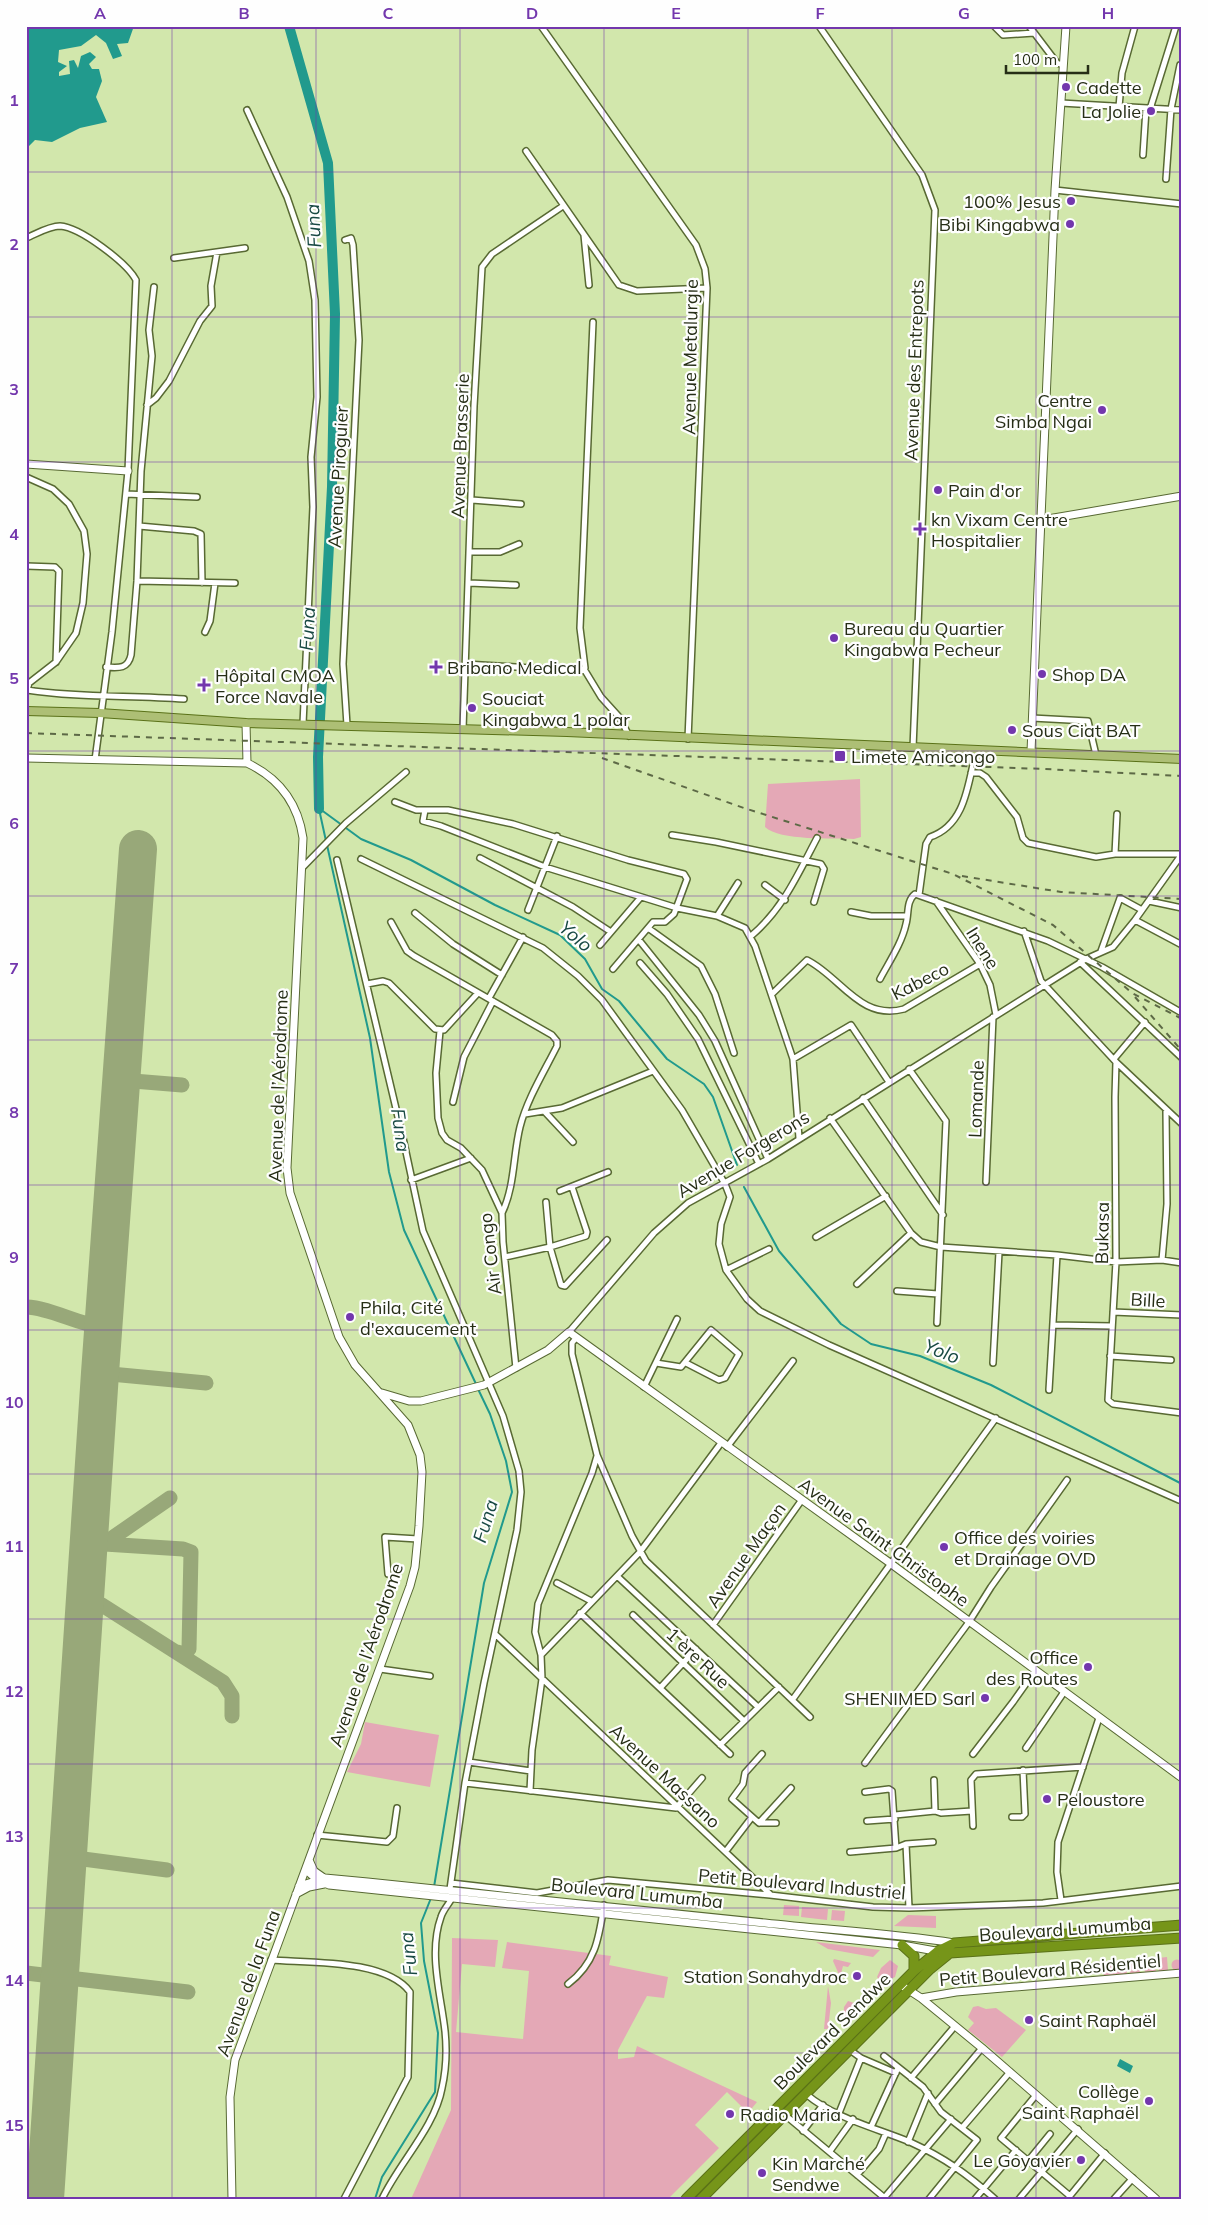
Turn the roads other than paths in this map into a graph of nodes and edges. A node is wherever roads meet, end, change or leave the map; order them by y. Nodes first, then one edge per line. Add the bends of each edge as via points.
1 (541, 26) edge
2 (819, 26) edge
3 (994, 26) edge
4 (1029, 26) edge
5 (1066, 26) edge
6 (1135, 26) edge
7 (1176, 26) edge
8 (1034, 33) junction
9 (1063, 65) junction
10 (1180, 65) dead end
11 (1061, 103) junction
12 (1119, 107) junction
13 (1148, 109) junction
14 (1171, 109) junction
15 (247, 110) dead end
16 (1182, 110) edge
17 (526, 151) dead end
18 (1143, 155) dead end
19 (1166, 179) dead end
20 (1056, 190) junction
21 (1182, 204) edge
22 (563, 206) junction
23 (584, 234) junction
24 (26, 238) edge
25 (345, 240) dead end
26 (245, 248) dead end
27 (217, 252) junction
28 (174, 258) dead end
29 (588, 285) dead end
30 (154, 286) dead end
31 (707, 288) junction
32 (593, 322) dead end
33 (147, 405) junction
34 (26, 464) edge
35 (128, 471) junction
36 (26, 477) edge
37 (126, 494) junction
38 (140, 494) junction
39 (1182, 496) edge
40 (197, 498) dead end
41 (472, 500) junction
42 (521, 504) dead end
43 (1042, 520) junction
44 (139, 526) junction
45 (519, 544) dead end
46 (471, 552) junction
47 (26, 566) edge
48 (137, 581) junction
49 (202, 583) junction
50 (215, 583) junction
51 (235, 583) dead end
52 (469, 583) junction
53 (516, 585) dead end
54 (205, 632) dead end
55 (56, 662) junction
56 (466, 664) junction
57 (106, 667) junction
58 (584, 669) junction
59 (102, 697) junction
60 (184, 699) dead end
61 (26, 711) edge
62 (100, 713) junction
63 (1032, 718) junction
64 (246, 723) junction
65 (303, 724) junction
66 (347, 725) junction
67 (463, 729) junction
68 (630, 736) junction
69 (688, 739) junction
70 (913, 749) junction
71 (976, 751) junction
72 (1031, 752) junction
73 (1096, 755) junction
74 (26, 758) edge
75 (1182, 759) edge
76 (95, 760) junction
77 (248, 763) junction
78 (406, 772) dead end
79 (971, 773) junction
80 (395, 802) dead end
81 (425, 810) junction
82 (1117, 814) dead end
83 (557, 836) junction
84 (672, 836) dead end
85 (817, 838) dead end
86 (1115, 854) junction
87 (1181, 854) edge
88 (480, 858) dead end
89 (361, 859) dead end
90 (337, 860) dead end
91 (805, 861) junction
92 (545, 867) junction
93 (302, 868) junction
94 (738, 883) dead end
95 (765, 885) dead end
96 (538, 888) junction
97 (920, 894) junction
98 (641, 897) junction
99 (785, 900) junction
100 (935, 900) junction
101 (1149, 901) junction
102 (814, 902) dead end
103 (677, 908) junction
104 (1182, 908) edge
105 (528, 910) dead end
106 (1142, 910) junction
107 (851, 912) dead end
108 (415, 913) dead end
109 (718, 916) junction
110 (907, 916) junction
111 (1135, 920) junction
112 (391, 922) dead end
113 (648, 928) junction
114 (1024, 931) junction
115 (611, 932) junction
116 (751, 936) junction
117 (522, 937) junction
118 (639, 940) junction
119 (600, 945) dead end
120 (1182, 945) edge
121 (1101, 951) junction
122 (1086, 959) junction
123 (1080, 962) junction
124 (640, 963) dead end
125 (980, 964) junction
126 (613, 969) dead end
127 (502, 975) junction
128 (880, 979) dead end
129 (367, 984) junction
130 (1044, 985) junction
131 (478, 993) junction
132 (772, 994) junction
133 (491, 1000) junction
134 (1182, 1013) edge
135 (994, 1016) junction
136 (1145, 1022) junction
137 (440, 1031) junction
138 (734, 1053) dead end
139 (1182, 1058) edge
140 (793, 1059) junction
141 (1115, 1061) junction
142 (909, 1069) junction
143 (654, 1071) junction
144 (889, 1082) junction
145 (863, 1098) junction
146 (453, 1102) dead end
147 (545, 1112) junction
148 (1166, 1112) junction
149 (525, 1114) junction
150 (830, 1118) junction
151 (1182, 1124) edge
152 (799, 1138) junction
153 (573, 1142) dead end
154 (471, 1158) junction
155 (768, 1159) junction
156 (759, 1164) junction
157 (608, 1172) dead end
158 (411, 1180) junction
159 (986, 1182) dead end
160 (725, 1184) junction
161 (572, 1187) junction
162 (560, 1191) dead end
163 (886, 1196) junction
164 (546, 1202) dead end
165 (502, 1213) junction
166 (944, 1215) junction
167 (911, 1233) junction
168 (816, 1237) dead end
169 (607, 1240) dead end
170 (550, 1247) junction
171 (941, 1247) junction
172 (769, 1249) dead end
173 (999, 1252) junction
174 (1057, 1255) junction
175 (504, 1257) junction
176 (1162, 1260) junction
177 (1116, 1262) junction
178 (1182, 1263) edge
179 (726, 1270) junction
180 (857, 1284) dead end
181 (897, 1291) dead end
182 (938, 1294) junction
183 (1113, 1312) junction
184 (1182, 1315) edge
185 (678, 1318) dead end
186 (937, 1323) dead end
187 (1053, 1325) junction
188 (1112, 1326) junction
189 (569, 1332) junction
190 (576, 1338) junction
191 (1110, 1356) junction
192 (1171, 1360) dead end
193 (793, 1361) dead end
194 (656, 1363) junction
195 (686, 1363) junction
196 (994, 1363) dead end
197 (516, 1368) junction
198 (487, 1384) junction
199 (644, 1387) junction
200 (1049, 1390) dead end
201 (381, 1393) junction
202 (1182, 1413) edge
203 (996, 1418) junction
204 (724, 1445) junction
205 (597, 1455) junction
206 (1067, 1480) dead end
207 (1179, 1500) dead end
208 (801, 1501) junction
209 (418, 1539) junction
210 (640, 1552) junction
211 (890, 1563) junction
212 (388, 1574) dead end
213 (617, 1576) junction
214 (557, 1583) dead end
215 (591, 1601) junction
216 (580, 1613) junction
217 (633, 1615) dead end
218 (969, 1622) junction
219 (713, 1625) junction
220 (495, 1634) junction
221 (696, 1649) junction
222 (542, 1655) junction
223 (683, 1663) junction
224 (380, 1668) junction
225 (1035, 1671) junction
226 (430, 1676) dead end
227 (542, 1679) junction
228 (661, 1687) junction
229 (779, 1687) junction
230 (1064, 1692) junction
231 (793, 1699) junction
232 (758, 1707) junction
233 (810, 1718) dead end
234 (1099, 1718) junction
235 (744, 1721) junction
236 (720, 1744) junction
237 (1026, 1748) dead end
238 (730, 1754) dead end
239 (762, 1754) dead end
240 (973, 1754) dead end
241 (470, 1762) junction
242 (865, 1763) dead end
243 (1083, 1766) junction
244 (1023, 1770) junction
245 (531, 1771) junction
246 (702, 1778) dead end
247 (1182, 1778) edge
248 (934, 1780) dead end
249 (466, 1783) junction
250 (791, 1788) dead end
251 (530, 1791) junction
252 (865, 1792) dead end
253 (397, 1808) dead end
254 (676, 1808) junction
255 (935, 1811) junction
256 (972, 1811) junction
257 (752, 1817) junction
258 (895, 1817) junction
259 (1012, 1817) dead end
260 (867, 1821) dead end
261 (760, 1823) junction
262 (776, 1823) dead end
263 (973, 1826) dead end
264 (317, 1835) junction
265 (933, 1842) dead end
266 (906, 1844) junction
267 (896, 1848) junction
268 (726, 1851) junction
269 (850, 1852) dead end
270 (309, 1860) junction
271 (306, 1870) junction
272 (316, 1879) junction
273 (324, 1881) junction
274 (300, 1886) junction
275 (1182, 1886) edge
276 (447, 1889) junction
277 (770, 1894) junction
278 (296, 1895) junction
279 (452, 1898) junction
280 (1061, 1900) junction
281 (604, 1905) junction
282 (909, 1908) junction
283 (602, 1915) junction
284 (1182, 1925) edge
285 (1182, 1938) edge
286 (954, 1943) junction
287 (902, 1945) junction
288 (938, 1951) junction
289 (950, 1954) junction
290 (271, 1960) junction
291 (914, 1971) junction
292 (1182, 1973) edge
293 (568, 1984) dead end
294 (901, 1985) junction
295 (910, 1991) junction
296 (921, 1998) junction
297 (956, 2026) junction
298 (982, 2048) junction
299 (850, 2050) junction
300 (884, 2056) dead end
301 (861, 2058) junction
302 (897, 2070) junction
303 (1010, 2072) junction
304 (911, 2078) junction
305 (928, 2093) junction
306 (806, 2094) junction
307 (1036, 2095) junction
308 (935, 2104) junction
309 (823, 2105) junction
310 (839, 2113) junction
311 (785, 2115) junction
312 (853, 2119) junction
313 (951, 2119) junction
314 (872, 2127) junction
315 (962, 2128) junction
316 (1078, 2129) junction
317 (804, 2131) junction
318 (886, 2133) junction
319 (1050, 2134) dead end
320 (908, 2142) junction
321 (925, 2150) junction
322 (1016, 2150) junction
323 (830, 2151) junction
324 (1105, 2153) junction
325 (1028, 2161) junction
326 (957, 2166) junction
327 (1042, 2173) junction
328 (857, 2175) junction
329 (1132, 2178) junction
330 (984, 2188) junction
331 (1068, 2197) edge
332 (885, 2198) edge
333 (992, 2198) edge
334 (232, 2199) edge
335 (344, 2199) edge
336 (382, 2199) edge
337 (686, 2199) edge
338 (701, 2199) edge
339 (929, 2199) edge
340 (976, 2199) edge
341 (1019, 2199) edge
342 (1114, 2199) edge
343 (1156, 2199) edge

1 - 31 street, Avenue Metalurgie via 696,245 705,269
2 - 70 street, Avenue des Entrepots via 922,175 935,210
3 - 8 street via 1003,35
4 - 8 street
5 - 9 main road
6 - 12 street via 1122,73
7 - 13 street
8 - 9 street via 1057,63
9 - 11 main road
10 - 14 street
11 - 12 street
11 - 20 main road
12 - 13 street
13 - 14 street
13 - 18 street
14 - 16 street
14 - 19 street
15 - 65 street via 287,197 310,261 315,300 317,397 311,457 313,507
17 - 22 street
20 - 21 street
20 - 43 main road
22 - 23 street
22 - 41 street, Avenue Brasserie via 492,254 482,267
23 - 29 street
23 - 31 street via 619,284 627,289
24 - 35 street via 52,228 66,227 89,238 130,271 136,280
25 - 66 street, Avenue Piroguier via 351,238 359,333 343,664
26 - 27 street
27 - 28 street
27 - 33 street via 211,286 212,306 200,322 169,382
30 - 33 street
31 - 69 street, Avenue Metalurgie
32 - 58 street via 580,628
33 - 38 street
34 - 35 main road
35 - 37 street
36 - 55 street via 34,478 60,494 84,531 87,554 80,618 68,648
37 - 38 street
37 - 57 street
38 - 40 street
38 - 44 street
39 - 43 main road
41 - 42 street
41 - 46 street, Avenue Brasserie
43 - 63 main road
44 - 48 street
44 - 49 street via 200,534
45 - 46 street via 500,552
46 - 52 street, Avenue Brasserie
47 - 55 street via 55,567 59,571
48 - 49 street
48 - 57 street via 129,661 123,667
49 - 50 street
50 - 51 street
50 - 54 street
52 - 53 street
52 - 56 street, Avenue Brasserie
55 - 59 street via 29,683 27,690
56 - 58 street
56 - 67 street, Avenue Brasserie
57 - 59 street
58 - 68 street
59 - 60 street
59 - 62 street
61 - 62 main road
62 - 64 main road
62 - 76 street
63 - 72 main road
63 - 73 street via 1088,721
64 - 65 main road
64 - 77 main road
65 - 66 main road
66 - 67 main road
67 - 68 main road
68 - 69 main road
69 - 70 main road
70 - 71 main road
71 - 72 main road
71 - 79 street
72 - 73 main road
73 - 75 main road
74 - 76 main road
76 - 77 main road
77 - 93 main road, Avenue de l’Aérodrome via 277,782 294,804 303,838
78 - 93 street via 346,823
79 - 86 street via 986,777 1017,818 1023,838 1028,843 1088,856
79 - 97 street via 963,804 954,822 943,833 930,837 926,844
80 - 81 street
81 - 83 street via 481,816
81 - 92 street via 423,821
82 - 86 street
83 - 92 street
83 - 103 street via 628,860 684,874 687,879
84 - 91 street
85 - 91 street
86 - 87 street
87 - 101 street, Avenue Forgerons
88 - 96 street
89 - 117 street
90 - 129 street
91 - 99 street
91 - 102 street via 822,864 824,868
92 - 96 street
92 - 98 street
93 - 201 main road, Avenue de l’Aérodrome via 288,1179 339,1337 355,1365
94 - 109 street
95 - 99 street
96 - 105 street
96 - 115 street
97 - 100 street
97 - 110 street via 912,896
98 - 103 street
98 - 115 street
99 - 116 street
100 - 114 street
100 - 125 street, Inene
101 - 104 street
101 - 106 street, Avenue Forgerons
103 - 109 street
103 - 113 street via 666,922 653,922
106 - 111 street, Avenue Forgerons
106 - 121 street via 1120,898
107 - 110 street via 871,916
108 - 127 street via 453,944
109 - 116 street via 740,924
110 - 128 street via 902,936
111 - 120 street
111 - 121 street, Avenue Forgerons via 1113,947
112 - 131 street via 407,951
113 - 118 street
113 - 138 street via 701,966 715,994
114 - 122 street
114 - 130 street
115 - 119 street
116 - 132 street
117 - 127 street
117 - 143 street via 562,962 602,1000
118 - 126 street
118 - 155 street via 699,1015 715,1041
121 - 122 street, Avenue Forgerons
122 - 123 street, Avenue Forgerons
122 - 134 street
123 - 130 street, Avenue Forgerons
123 - 136 street
124 - 156 street via 667,994 698,1039
125 - 132 street, Kabeco via 904,1009 886,1012 869,1008 807,960
125 - 135 street, Inene via 990,985
127 - 133 street
129 - 137 street via 388,983
129 - 158 street
130 - 135 street, Avenue Forgerons
130 - 141 street
131 - 133 street
131 - 137 street
132 - 140 street
133 - 146 street via 464,1057
133 - 149 street via 557,1040
135 - 142 street, Avenue Forgerons
135 - 159 street, Lomande
136 - 139 street
136 - 141 street
137 - 154 street, Air Congo via 436,1073 438,1118 447,1140
140 - 144 street via 851,1025
140 - 152 street
141 - 148 street
141 - 177 street, Bukasa
142 - 144 street, Avenue Forgerons
142 - 166 street via 946,1121
143 - 147 street via 608,1091
143 - 160 street via 682,1110
144 - 145 street, Avenue Forgerons
145 - 150 street, Avenue Forgerons
145 - 166 street
147 - 149 street
147 - 153 street
148 - 151 street
148 - 176 street via 1167,1204
149 - 165 street
150 - 152 street, Avenue Forgerons
150 - 163 street
152 - 155 street, Avenue Forgerons
154 - 158 street
154 - 165 street, Air Congo via 482,1170
155 - 156 street, Avenue Forgerons
156 - 160 street, Avenue Forgerons
157 - 161 street
158 - 198 street via 422,1232
160 - 179 street via 730,1197 721,1224 719,1244
160 - 189 street, Avenue Forgerons via 688,1203 654,1234
161 - 162 street
161 - 170 street via 587,1234 584,1238
163 - 167 street
163 - 168 street
164 - 170 street
165 - 175 street, Air Congo
166 - 171 street
167 - 171 street via 920,1242
167 - 180 street
169 - 170 street via 566,1286 560,1284
170 - 175 street
171 - 173 street
171 - 182 street
172 - 179 street
173 - 174 street
173 - 196 street
174 - 177 street
174 - 187 street
175 - 197 street, Air Congo
176 - 177 street
176 - 178 street
177 - 183 street, Bukasa
179 - 203 street via 760,1311
181 - 182 street
182 - 186 street
183 - 184 street, Bille
183 - 188 street, Bukasa
185 - 194 street
187 - 188 street
187 - 200 street
188 - 191 street, Bukasa
189 - 190 main road, Avenue Saint Christophe
189 - 197 main road, Avenue Forgerons via 548,1350
190 - 199 main road, Avenue Saint Christophe
190 - 205 street via 572,1343 572,1354
191 - 192 street
191 - 202 street, Bukasa via 1110,1403
193 - 204 street
194 - 195 street via 681,1367
194 - 199 street
195 - 195 street via 711,1330 739,1354 725,1378 719,1380
197 - 198 main road, Avenue Forgerons
198 - 201 main road, Avenue Forgerons via 421,1401
198 - 220 street via 503,1416 522,1492
199 - 204 main road, Avenue Saint Christophe
201 - 209 main road, Avenue de l’Aérodrome via 408,1425 420,1455
203 - 207 street
203 - 211 street
204 - 208 main road, Avenue Saint Christophe
204 - 210 street
205 - 210 street
205 - 222 street via 538,1604 535,1632
206 - 218 street via 990,1587
208 - 211 main road, Avenue Saint Christophe
208 - 219 street, Avenue Maçon
209 - 212 street via 385,1537
209 - 224 main road, Avenue de l’Aérodrome via 410,1586
210 - 213 street
210 - 219 street via 646,1562
211 - 218 main road, Avenue Saint Christophe
211 - 231 street
213 - 215 street
213 - 221 street
214 - 215 street
215 - 216 street
216 - 222 street
216 - 228 street
217 - 223 street, 1 ère Rue
218 - 225 main road, Avenue Saint Christophe
218 - 242 street
219 - 229 street
220 - 227 street, Avenue Massano
220 - 241 street
221 - 223 street
221 - 232 street
222 - 227 street
223 - 228 street
223 - 235 street, 1 ère Rue
224 - 226 street
224 - 264 main road, Avenue de l’Aérodrome
225 - 230 main road, Avenue Saint Christophe
225 - 240 street
227 - 245 street
227 - 254 street, Avenue Massano
228 - 236 street
229 - 231 street
229 - 232 street
230 - 234 main road, Avenue Saint Christophe
230 - 237 street
231 - 233 street
232 - 235 street
234 - 243 street
234 - 247 main road, Avenue Saint Christophe
235 - 236 street
236 - 238 street
239 - 257 street via 745,1773 743,1784 732,1799
241 - 245 street
241 - 249 street
243 - 244 street
243 - 280 street via 1058,1842 1057,1872
244 - 256 street via 973,1776
244 - 259 street via 1025,1814
245 - 251 street
246 - 254 street
248 - 255 street
249 - 251 street
249 - 276 street
250 - 261 street
251 - 254 street
252 - 258 street via 891,1790
253 - 264 street via 392,1836 387,1842
254 - 268 street, Avenue Massano
255 - 256 street
255 - 258 street
256 - 263 street
257 - 261 street
257 - 268 street
258 - 260 street
258 - 267 street
261 - 262 street
264 - 270 main road, Avenue de l’Aérodrome
265 - 266 street
266 - 267 street
266 - 282 street
267 - 269 street
268 - 277 street, Avenue Massano
270 - 271 main road, Avenue de l’Aérodrome
270 - 273 main road
271 - 272 main road, Boulevard Lumumba
271 - 274 main road, Avenue de la Funa
272 - 273 main road, Boulevard Lumumba
272 - 274 main road
273 - 276 main road, Boulevard Lumumba via 431,1892
273 - 278 main road
274 - 278 main road, Avenue de la Funa
275 - 280 street, Petit Boulevard Industriel
276 - 277 street, Petit Boulevard Industriel via 537,1894 608,1880
276 - 279 main road, Boulevard Lumumba
276 - 281 main road, Boulevard Lumumba
277 - 282 street, Petit Boulevard Industriel via 872,1907
278 - 290 main road, Avenue de la Funa
279 - 283 main road, Boulevard Lumumba
279 - 336 street via 441,1917 436,1946 445,2033 446,2065 442,2091
280 - 282 street, Petit Boulevard Industriel
281 - 283 street
281 - 286 main road, Boulevard Lumumba
283 - 287 main road, Boulevard Lumumba
283 - 293 street via 595,1952
284 - 286 highway, Boulevard Lumumba
285 - 289 highway, Boulevard Lumumba
286 - 288 highway, Boulevard Lumumba
287 - 288 main road, Boulevard Lumumba
287 - 291 highway via 914,1956
288 - 289 main road, Boulevard Lumumba
288 - 291 highway, Boulevard Sendwe
289 - 295 highway, Boulevard Sendwe via 929,1970
290 - 334 main road, Avenue de la Funa via 238,2047 233,2069 230,2097
290 - 335 street via 373,1970 390,1977 410,1992 408,2077
291 - 294 highway, Boulevard Sendwe
292 - 296 main road, Petit Boulevard Résidentiel via 956,1992
294 - 295 main road
294 - 337 highway, Boulevard Sendwe
295 - 296 main road
295 - 299 highway, Boulevard Sendwe
296 - 297 main road
297 - 298 main road
297 - 304 street
298 - 303 main road
298 - 308 street
299 - 301 street
299 - 306 highway, Boulevard Sendwe
300 - 302 street
301 - 302 street
301 - 310 street
302 - 304 street
302 - 314 street
303 - 307 main road
303 - 315 street
304 - 305 street
305 - 308 street
305 - 320 street
306 - 309 street
306 - 311 highway, Boulevard Sendwe
307 - 316 main road
307 - 322 street via 1002,2135 1002,2140
308 - 313 street
309 - 310 street
309 - 317 street
310 - 312 street
311 - 317 street
311 - 338 highway, Boulevard Sendwe
312 - 314 street
312 - 323 street
313 - 315 street
313 - 321 street
314 - 318 street
315 - 326 street via 977,2140
316 - 324 main road
316 - 327 street
317 - 323 street
318 - 320 street
318 - 328 street via 879,2149
319 - 325 street
320 - 321 street
321 - 326 street
321 - 332 street
322 - 325 street
322 - 330 street
323 - 328 street
324 - 329 main road
324 - 331 street
325 - 327 street
326 - 330 street
326 - 339 street
327 - 331 street
327 - 341 street
328 - 332 street
329 - 342 street
329 - 343 main road
330 - 333 street
330 - 340 street

